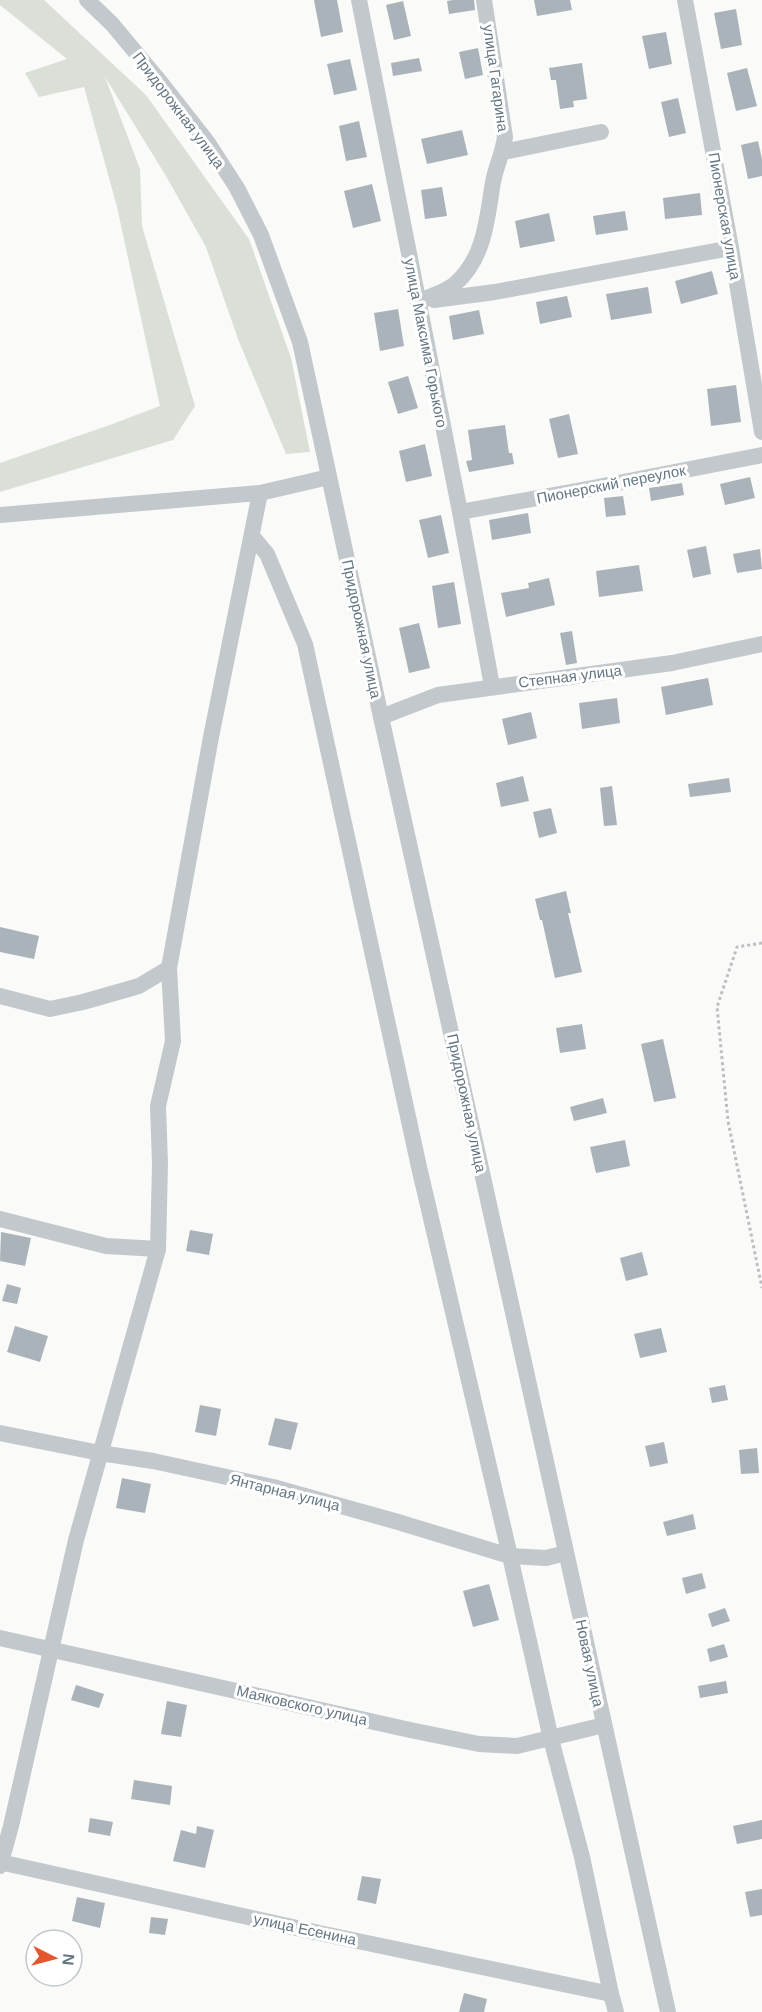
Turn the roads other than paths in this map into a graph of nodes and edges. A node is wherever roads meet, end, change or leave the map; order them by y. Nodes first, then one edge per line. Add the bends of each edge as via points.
1 (87, 0) edge
2 (359, 0) edge
3 (484, 0) edge
4 (685, 0) edge
5 (601, 132) dead end
6 (503, 152) junction
7 (731, 248) junction
8 (418, 302) junction
9 (762, 432) edge
10 (762, 455) edge
11 (329, 477) junction
12 (260, 493) junction
13 (460, 512) junction
14 (0, 515) edge
15 (252, 536) junction
16 (762, 644) edge
17 (492, 686) junction
18 (381, 717) junction
19 (169, 968) junction
20 (0, 996) edge
21 (0, 1219) edge
22 (158, 1249) junction
23 (513, 1313) joint
24 (0, 1433) edge
25 (100, 1453) junction
26 (566, 1553) junction
27 (510, 1557) junction
28 (0, 1638) edge
29 (52, 1649) junction
30 (604, 1725) junction
31 (551, 1738) junction
32 (0, 1863) edge
33 (611, 1994) junction
34 (616, 2012) edge
35 (668, 2012) edge

1 - 11 street, Придорожная улица via 157,78 208,143 237,188 261,236 300,342
2 - 8 street, улица Максима Горького
3 - 6 street, улица Гагарина via 505,137
4 - 7 street, Пионерская улица
5 - 6 street
6 - 8 street, улица Гагарина via 494,176 484,236 471,266 454,285
7 - 8 street via 495,292
7 - 9 street, Пионерская улица
8 - 13 street, улица Максима Горького
10 - 13 street, Пионерский переулок
11 - 12 street
11 - 18 street, Придорожная улица
12 - 14 street
12 - 15 street
13 - 17 street, улица Максима Горького
15 - 19 street
15 - 27 street via 267,554 304,644 418,1167
16 - 17 street, Степная улица via 672,663
17 - 18 street, Степная улица via 438,695
18 - 23 street, Придорожная улица
19 - 20 street via 139,986 50,1009
19 - 22 street via 173,1041 158,1106
21 - 22 street via 106,1246
22 - 25 street
23 - 26 street, Новая улица
24 - 25 street, Янтарная улица
25 - 27 street, Янтарная улица via 273,1487
25 - 29 street
26 - 27 street, Янтарная улица via 546,1558
26 - 30 street, Новая улица
27 - 31 street
28 - 29 street, Маяковского улица
29 - 31 street, Маяковского улица via 479,1744 517,1746
29 - 32 street
30 - 31 street, Маяковского улица
30 - 35 street, Новая улица
31 - 33 street via 582,1857
32 - 33 street, улица Есенина
33 - 34 street

